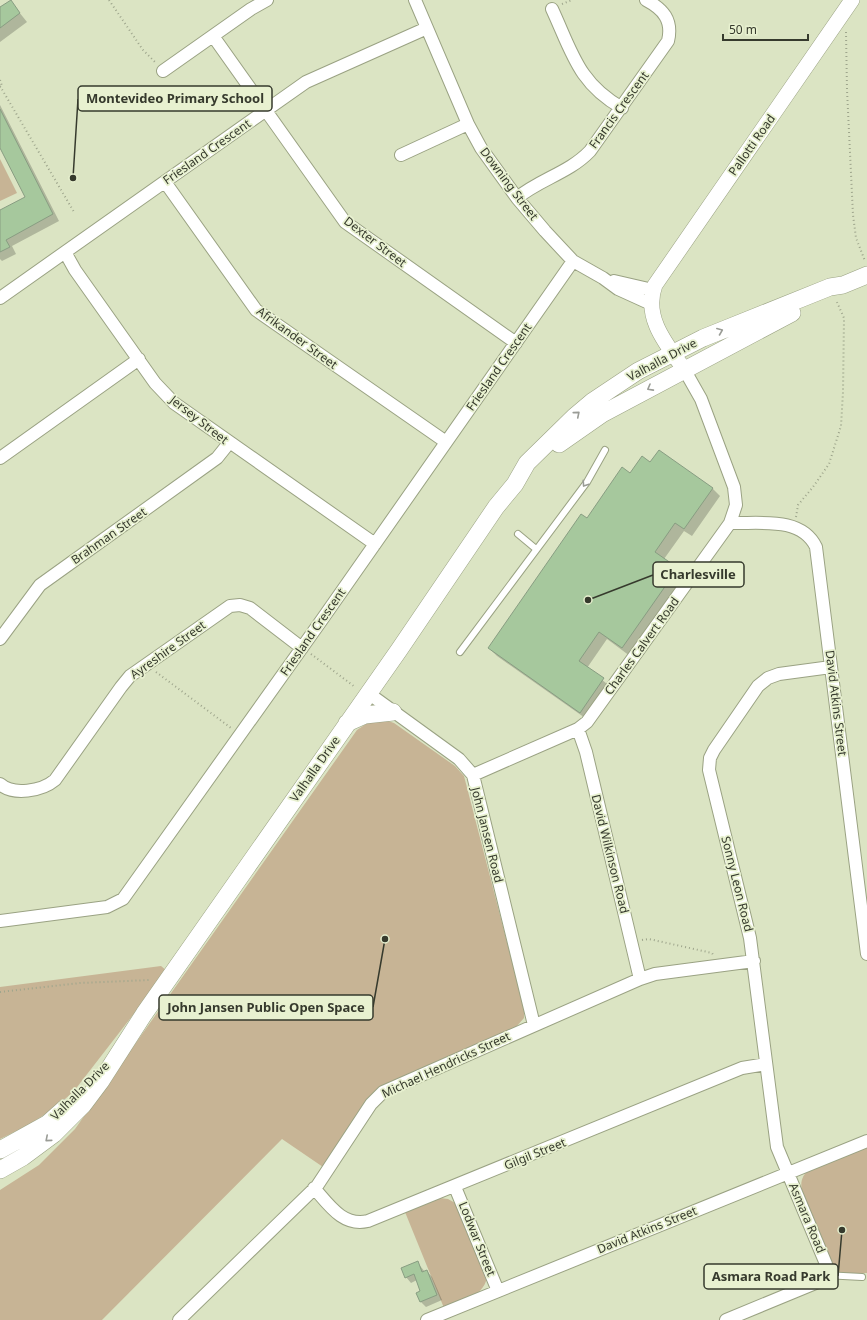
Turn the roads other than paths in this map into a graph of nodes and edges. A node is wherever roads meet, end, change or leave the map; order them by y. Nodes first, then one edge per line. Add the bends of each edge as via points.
1 (267, 0) edge
2 (415, 0) edge
3 (646, 0) edge
4 (852, 0) edge
5 (552, 9) dead end
6 (427, 28) junction
7 (213, 36) junction
8 (163, 71) road end
9 (622, 108) junction
10 (266, 110) junction
11 (468, 124) junction
12 (401, 155) dead end
13 (165, 182) junction
14 (517, 198) junction
15 (65, 252) junction
16 (573, 261) junction
17 (867, 276) edge
18 (839, 292) junction
19 (652, 297) junction
20 (0, 298) edge
21 (516, 343) junction
22 (672, 353) junction
23 (138, 359) junction
24 (684, 369) junction
25 (446, 442) junction
26 (229, 443) junction
27 (605, 450) dead end
28 (0, 458) edge
29 (515, 484) junction
30 (730, 523) junction
31 (518, 534) dead end
32 (375, 544) junction
33 (536, 549) junction
34 (0, 639) edge
35 (302, 648) junction
36 (460, 652) dead end
37 (831, 667) junction
38 (361, 690) junction
39 (393, 712) junction
40 (347, 723) junction
41 (578, 730) junction
42 (472, 775) junction
43 (0, 784) edge
44 (0, 921) edge
45 (867, 954) edge
46 (754, 961) junction
47 (640, 979) junction
48 (534, 1025) junction
49 (116, 1055) junction
50 (766, 1064) junction
51 (867, 1141) edge
52 (0, 1150) edge
53 (0, 1170) edge
54 (788, 1172) junction
55 (455, 1186) junction
56 (314, 1188) junction
57 (824, 1275) junction
58 (862, 1277) dead end
59 (498, 1291) junction
60 (179, 1320) edge
61 (427, 1320) edge
62 (726, 1320) edge

1 - 7 street
2 - 6 street, Downing Street
3 - 9 street, Francis Crescent via 659,7 665,14 670,32 668,41
4 - 19 street, Pallotti Road via 660,275
5 - 9 street via 582,74 605,98
6 - 10 street, Friesland Crescent via 306,82
6 - 11 street, Downing Street
7 - 8 street
7 - 10 street, Dexter Street
9 - 14 street, Francis Crescent via 581,160
10 - 13 street, Friesland Crescent
10 - 21 street, Dexter Street via 350,226
11 - 12 street
11 - 14 street, Downing Street via 484,153
13 - 15 street, Friesland Crescent
13 - 25 street, Afrikander Street via 256,310
14 - 16 street, Downing Street
15 - 20 street, Friesland Crescent
15 - 23 street, Jersey Street
16 - 19 street, Downing Street via 603,278
16 - 21 street, Friesland Crescent
17 - 18 main road, Valhalla Drive
22 -> 18 main road, Valhalla Drive via 830,287
18 - 24 main road, Valhalla Drive via 832,293
19 - 22 street via 653,319
21 - 25 street, Friesland Crescent
22 - 24 street
29 -> 22 main road, Valhalla Drive via 527,464 574,416 633,374
23 - 26 street, Jersey Street via 155,383 174,403
23 - 28 street
24 -> 29 main road, Valhalla Drive via 579,428
24 - 30 street, Charles Calvert Road via 701,399 734,487 736,505
25 - 32 street, Friesland Crescent
26 - 32 street, Jersey Street
26 - 34 street, Brahman Street via 217,458 40,585
27 -> 33 lane via 587,482
29 - 38 main road, Valhalla Drive via 496,507 399,650
30 - 37 street, David Atkins Street via 794,526 806,534 816,547
30 - 41 street, Charles Calvert Road via 591,717
31 - 33 lane
32 - 35 street, Friesland Crescent
33 - 36 lane
35 - 43 street, Ayreshire Street via 250,608 230,606 130,676 49,786 17,791 4,788
35 - 44 street, Friesland Crescent via 123,899 107,907
37 - 45 street, David Atkins Street
37 - 46 street, Sonny Leon Road via 779,674 763,682 710,758 709,770
38 - 39 street, John Jansen Road
38 - 40 main road, Valhalla Drive
39 - 40 main road via 365,715
39 - 42 street, John Jansen Road via 459,759
40 - 49 main road, Valhalla Drive
41 - 42 street, Charles Calvert Road
41 - 47 street, David Wilkinson Road via 586,752
42 - 48 street, John Jansen Road
46 - 47 street, Michael Hendricks Street via 655,974
46 - 50 street, Sonny Leon Road
47 - 48 street, Michael Hendricks Street
48 - 56 street, Michael Hendricks Street via 383,1092 371,1104
49 - 52 main road, Valhalla Drive via 76,1099 47,1124
49 -> 53 main road, Valhalla Drive via 101,1081 83,1104 54,1134
50 - 54 street, Sonny Leon Road via 777,1147
50 - 55 street, Gilgil Street via 742,1068
51 - 54 street, David Atkins Street
54 - 57 street, Asmara Road via 825,1260
54 - 59 street, David Atkins Street
55 - 56 street, Gilgil Street via 361,1223 346,1220
55 - 59 street, Lodwar Street
56 - 60 street, Michael Hendricks Street
57 - 58 lane
57 - 62 street via 818,1282
59 - 61 street, David Atkins Street

